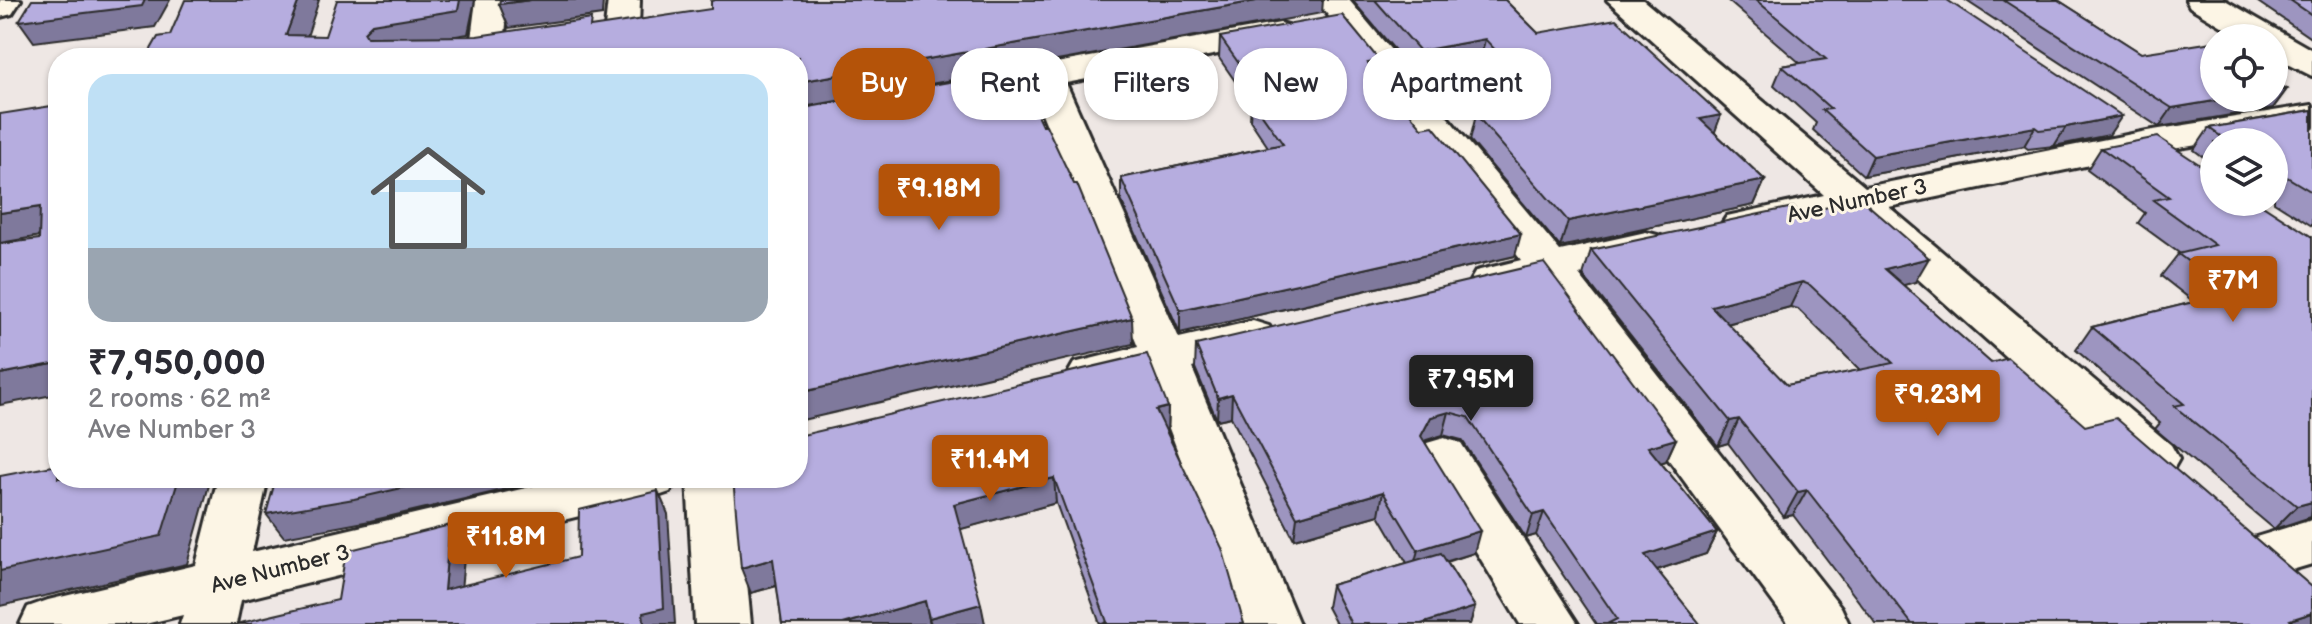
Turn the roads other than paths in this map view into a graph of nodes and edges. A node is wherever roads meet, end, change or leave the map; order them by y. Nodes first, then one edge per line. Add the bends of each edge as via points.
1 (5, 0) edge
2 (492, 0) edge
3 (1623, 0) edge
4 (2202, 0) edge
5 (0, 7) edge
6 (1341, 10) edge
7 (2242, 24) edge
8 (487, 47) edge
9 (2288, 51) edge
10 (2312, 65) edge
11 (1068, 71) edge
12 (2108, 115) edge
13 (2312, 116) edge
14 (1064, 120) edge
15 (2147, 142) junction
16 (2192, 171) edge
17 (1855, 199) junction
18 (1550, 267) junction
19 (1461, 288) edge
20 (1297, 327) edge
21 (1165, 358) junction
22 (1058, 383) edge
23 (1444, 457) dead end
24 (2181, 482) edge
25 (241, 488) edge
26 (617, 488) edge
27 (713, 488) edge
28 (213, 604) edge
29 (48, 624) edge
30 (723, 624) edge
31 (1271, 624) edge
32 (1550, 624) edge
33 (1821, 624) edge

1 - 5 street
2 - 8 street
3 - 17 street
4 - 7 street
6 - 11 street
6 - 18 street
9 - 10 street
12 - 15 street
13 - 15 street, Ave Number 3
14 - 21 street
15 - 16 street
15 - 17 street, Ave Number 3
17 - 18 street, Ave Number 3
17 - 24 street
18 - 19 street, Ave Number 3
18 - 33 street
20 - 21 street
21 - 22 street
21 - 31 street
23 - 32 street
25 - 28 street
26 - 28 street, Ave Number 3
27 - 30 street
28 - 29 street, Ave Number 3

